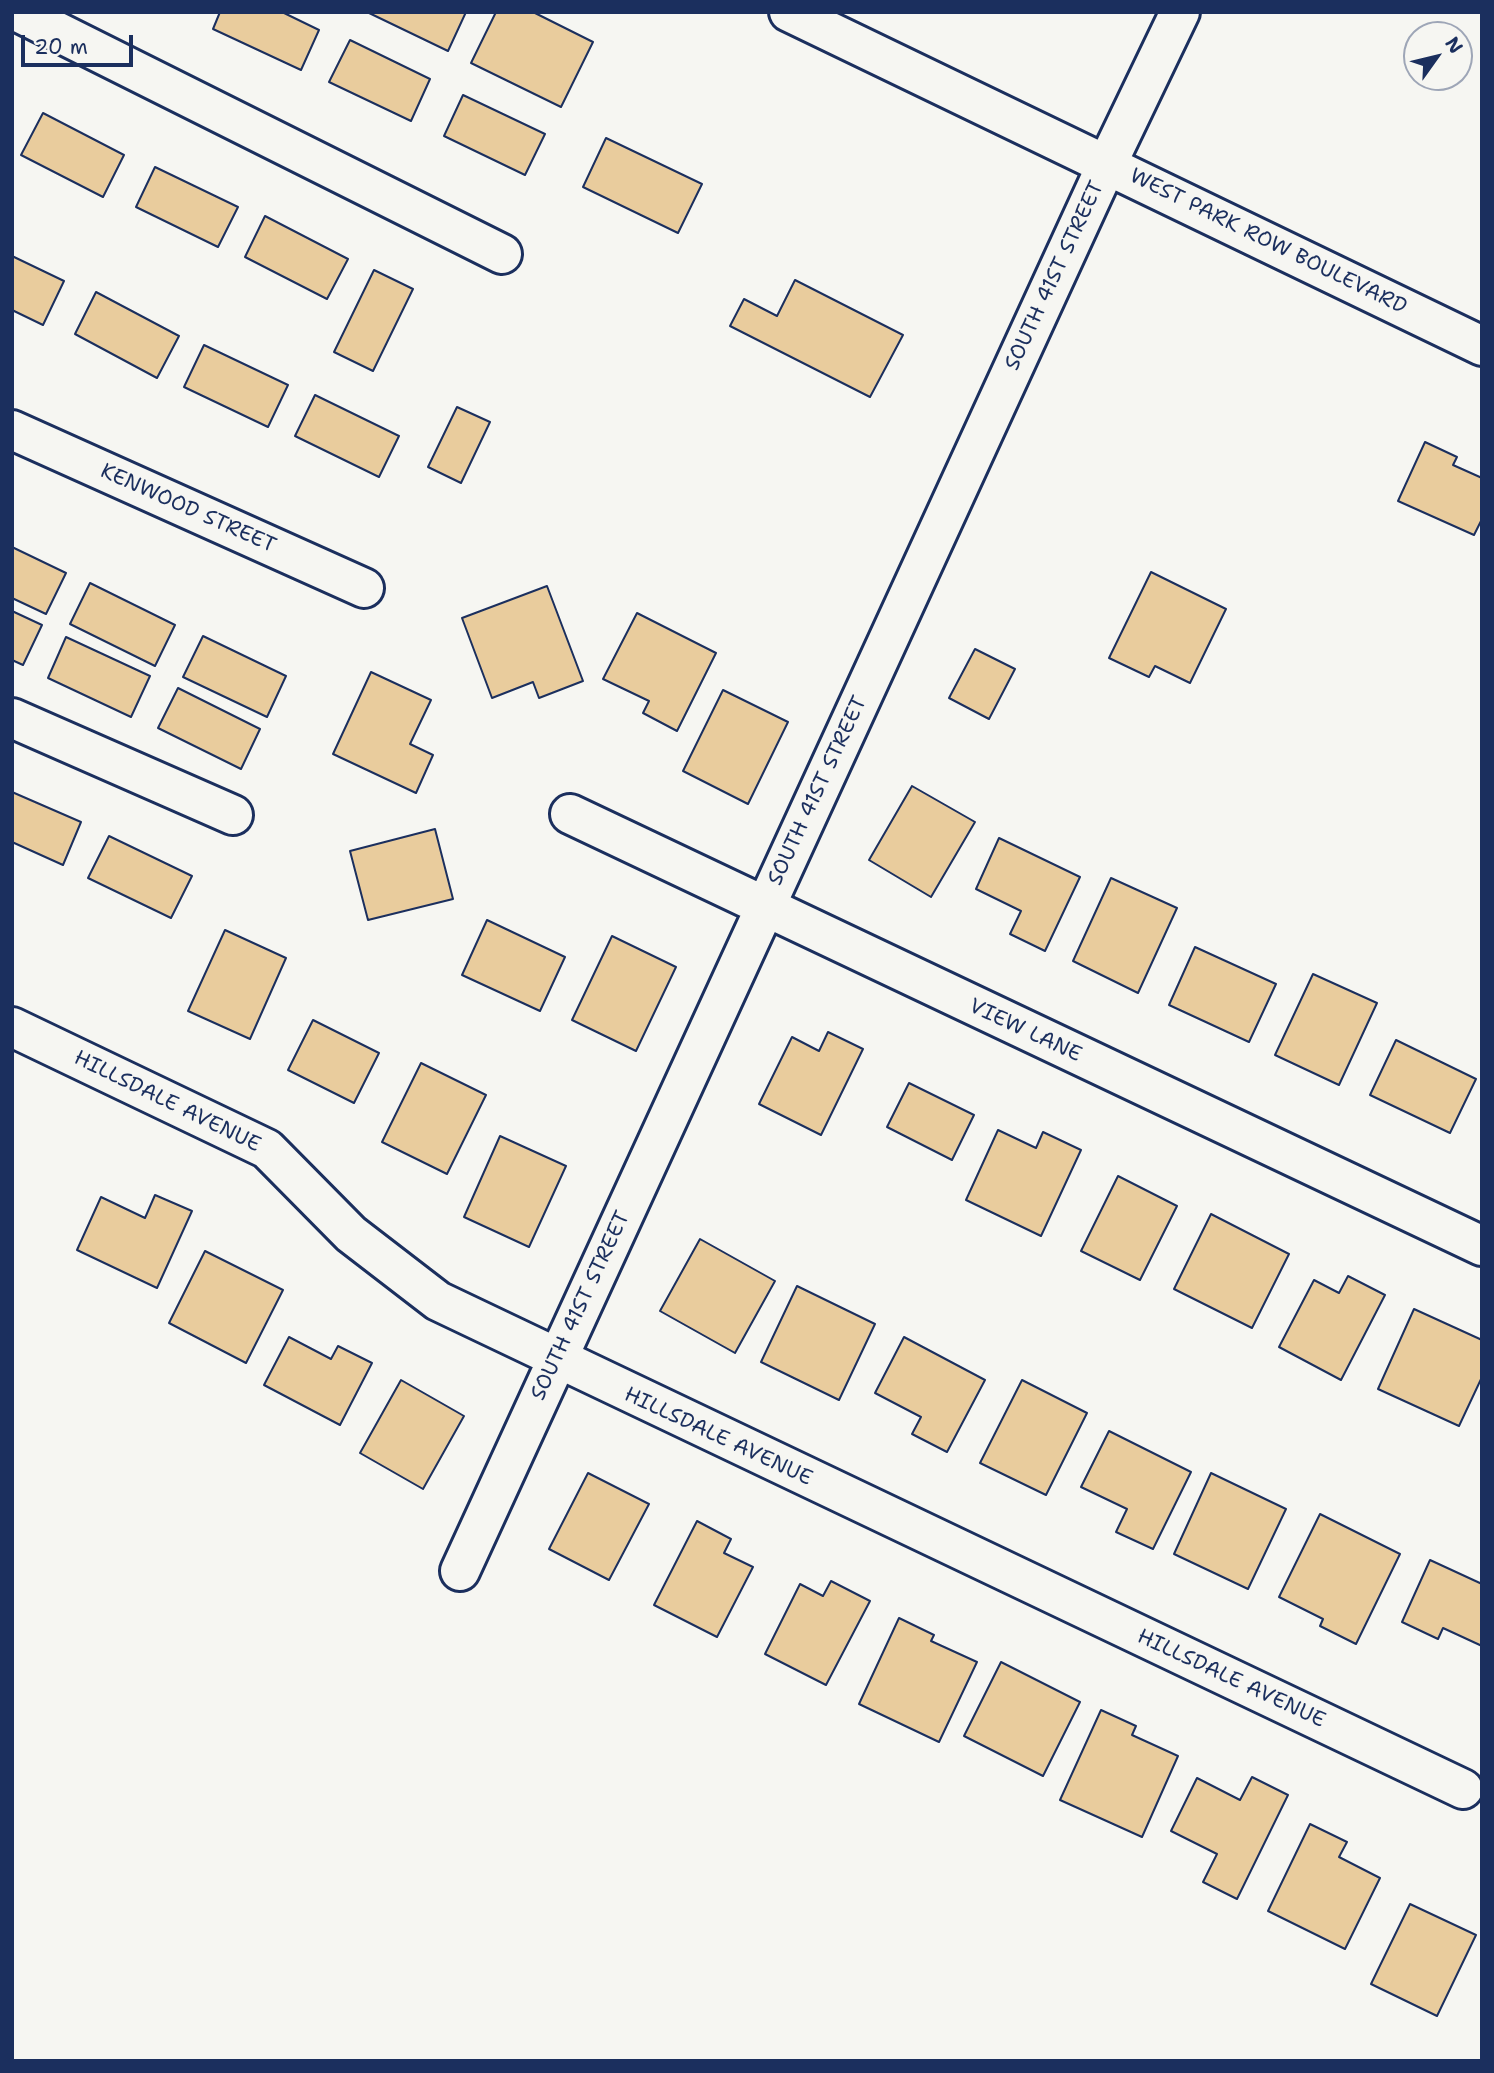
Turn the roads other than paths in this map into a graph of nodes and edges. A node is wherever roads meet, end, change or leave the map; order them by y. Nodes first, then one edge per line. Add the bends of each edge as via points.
1 (18, 12) edge
2 (789, 12) edge
3 (1180, 12) edge
4 (1107, 164) junction
5 (502, 254) dead end
6 (1482, 346) edge
7 (12, 430) edge
8 (364, 589) dead end
9 (12, 718) edge
10 (570, 814) dead end
11 (233, 816) dead end
12 (765, 908) junction
13 (12, 1027) edge
14 (1482, 1246) edge
15 (556, 1360) junction
16 (460, 1571) dead end
17 (1462, 1789) dead end

1 - 5 street
2 - 4 street, WEST PARK ROW BOULEVARD
3 - 4 street, SOUTH 41ST STREET
4 - 6 street, WEST PARK ROW BOULEVARD
4 - 12 street, SOUTH 41ST STREET
7 - 8 street, KENWOOD STREET
9 - 11 street
10 - 12 street, VIEW LANE
12 - 14 street, VIEW LANE
12 - 15 street, SOUTH 41ST STREET
13 - 15 street, HILLSDALE AVENUE via 267,1149 351,1234 438,1301
15 - 16 street, SOUTH 41ST STREET
15 - 17 street, HILLSDALE AVENUE

